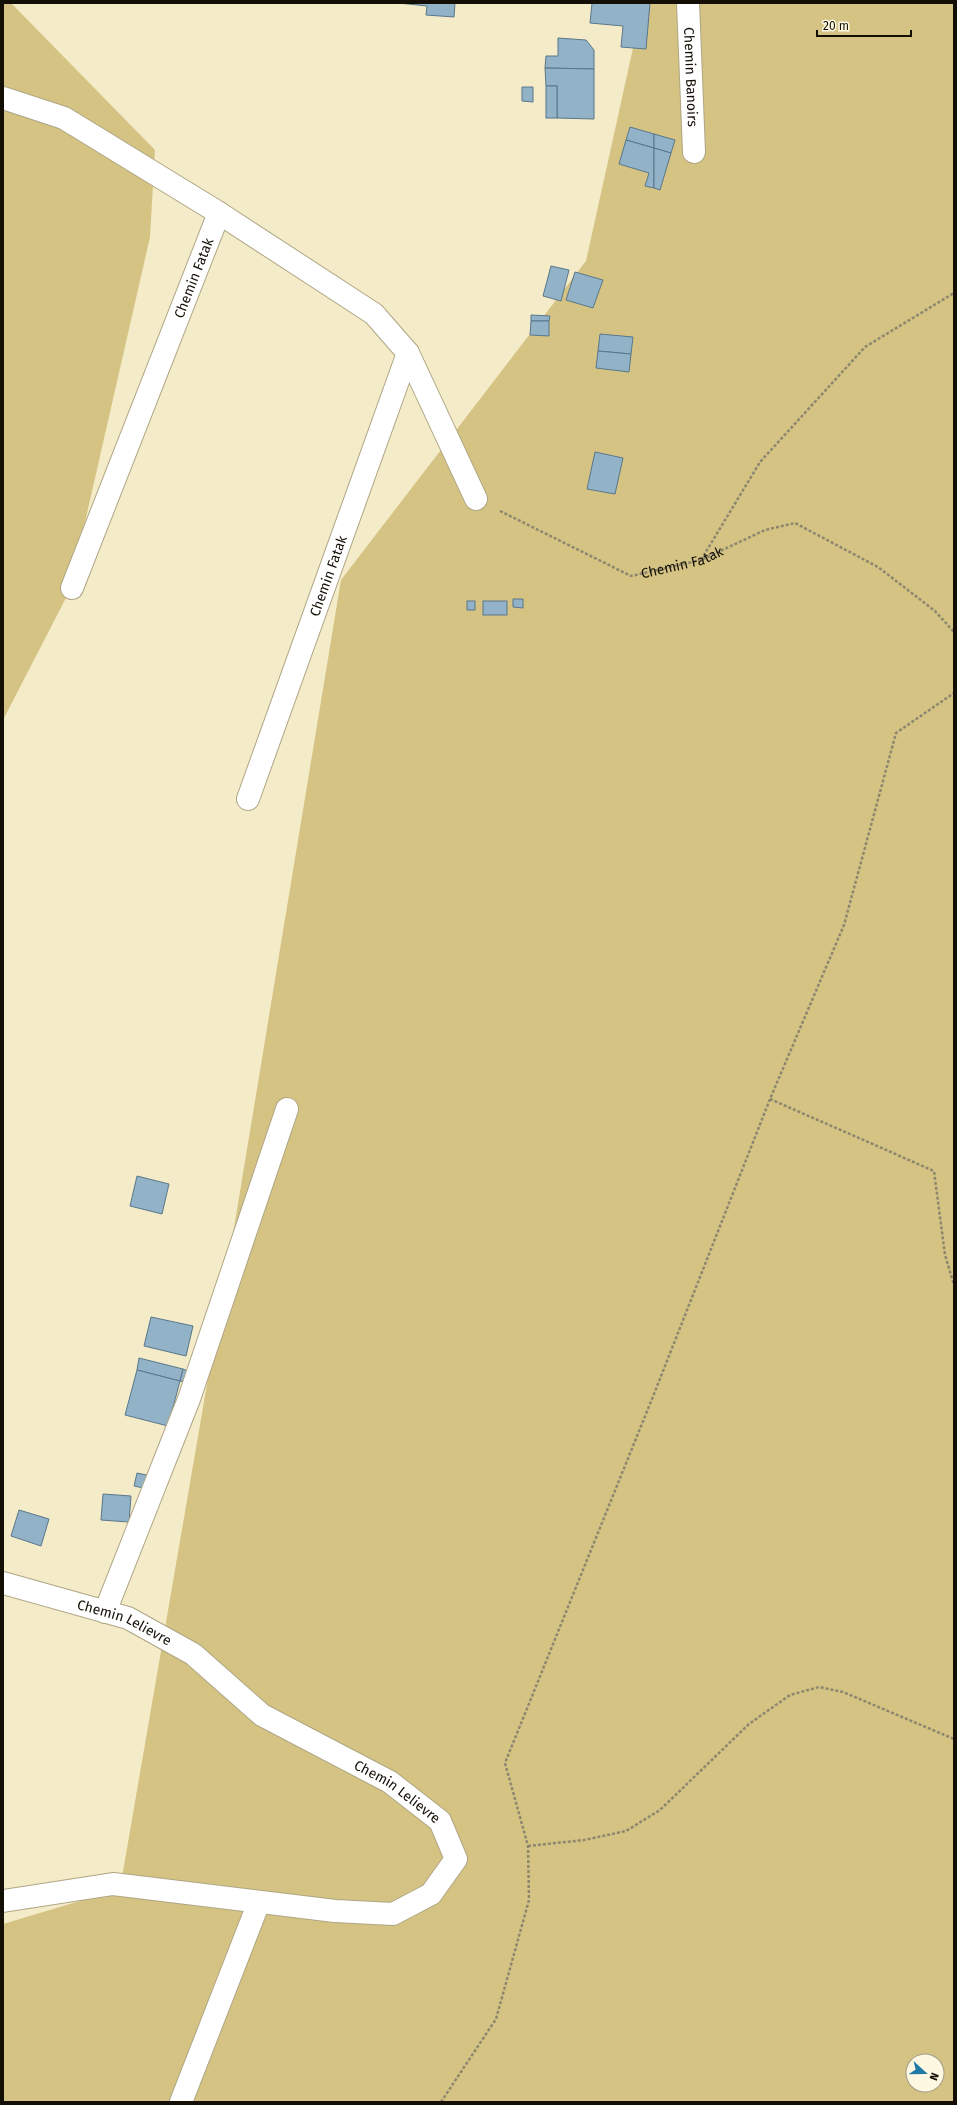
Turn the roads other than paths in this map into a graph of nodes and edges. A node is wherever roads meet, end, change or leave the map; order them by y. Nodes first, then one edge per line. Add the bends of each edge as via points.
1 (688, 3) edge
2 (3, 98) edge
3 (694, 152) dead end
4 (219, 213) junction
5 (408, 353) junction
6 (476, 499) road end
7 (72, 588) dead end
8 (248, 799) dead end
9 (287, 1109) dead end
10 (3, 1583) edge
11 (105, 1612) junction
12 (3, 1901) edge
13 (259, 1902) junction
14 (181, 2102) edge

1 - 3 street, Chemin Banoirs
2 - 4 street via 64,118
4 - 5 street via 374,314
4 - 7 street, Chemin Fatak
5 - 6 street
5 - 8 street, Chemin Fatak
9 - 11 street via 189,1399
10 - 11 street, Chemin Lelievre
11 - 13 street, Chemin Lelievre via 128,1618 193,1654 262,1715 390,1782 440,1821 456,1859 431,1894 393,1914 334,1911
12 - 13 street, Chemin Lelievre via 113,1884
13 - 14 street

